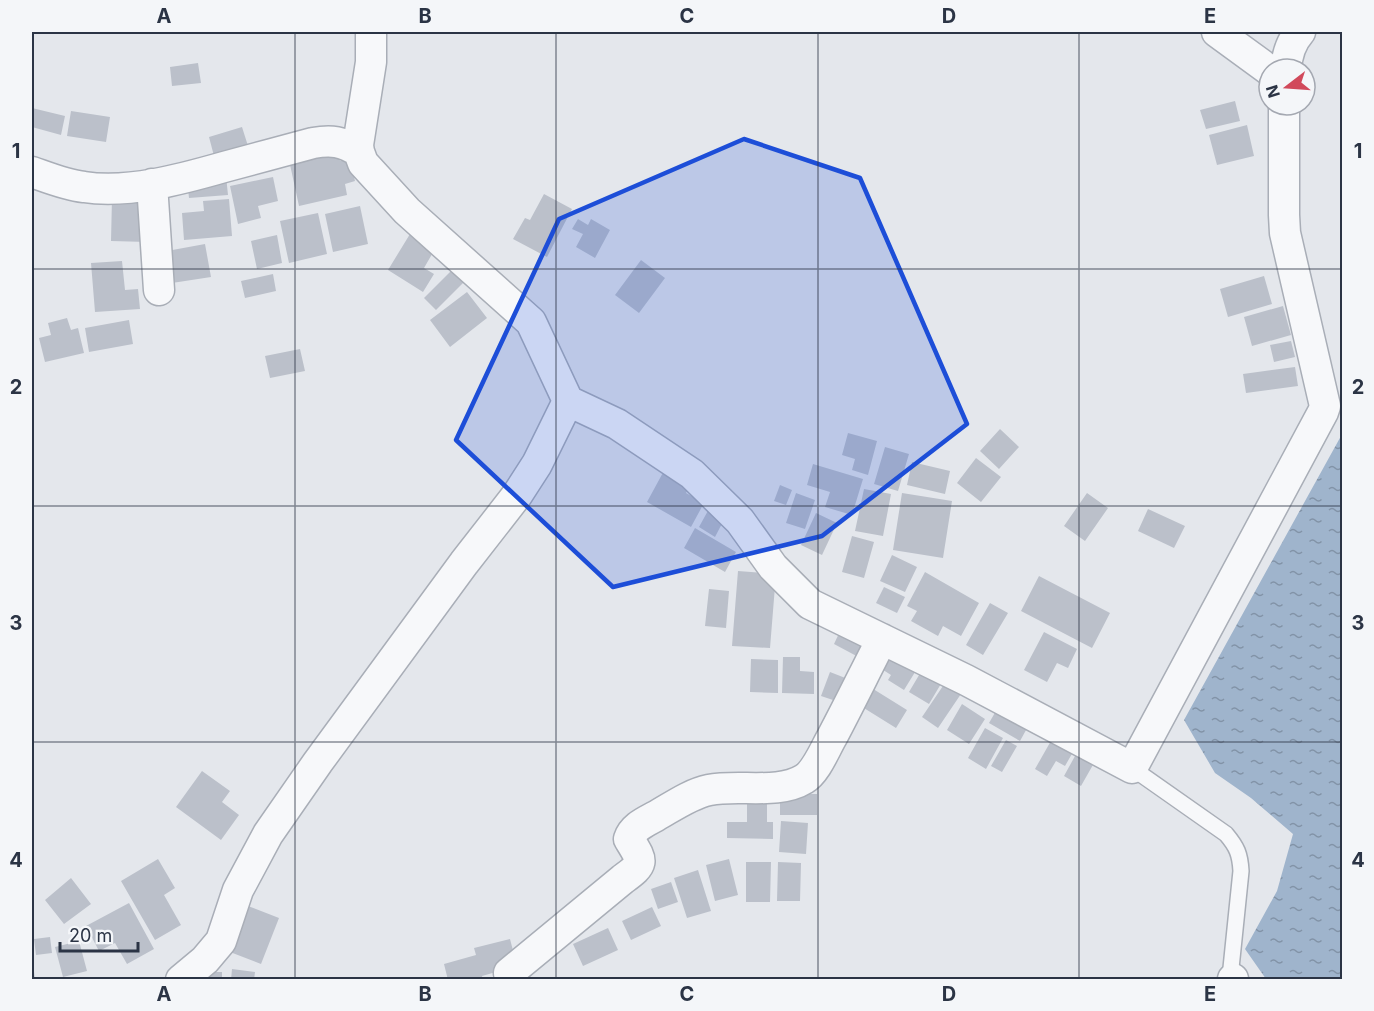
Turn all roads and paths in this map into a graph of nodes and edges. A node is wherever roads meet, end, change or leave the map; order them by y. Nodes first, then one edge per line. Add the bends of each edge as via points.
1 (371, 32) edge
2 (1217, 32) edge
3 (1300, 32) edge
4 (1287, 57) edge
5 (1257, 61) edge
6 (1284, 117) edge
7 (358, 152) junction
8 (32, 172) edge
9 (152, 184) junction
10 (159, 290) dead end
11 (568, 401) junction
12 (1334, 410) edge
13 (882, 639) junction
14 (1132, 768) junction
15 (509, 973) dead end
16 (181, 980) edge
17 (1233, 980) edge

1 - 7 street
2 - 5 street
3 - 4 street
6 - 12 street via 1285,233
7 - 9 street via 340,142 326,140
7 - 11 street via 363,163 407,211 531,322
8 - 9 street via 86,188
9 - 10 street
11 - 13 street via 618,424 692,474 740,521 773,567 810,604
11 - 16 street via 517,495 464,562 268,834 238,890 221,942
12 - 14 street via 1323,412
13 - 14 street
13 - 15 street via 818,764 806,779 783,787 707,790 639,825 629,839 639,855 638,868
14 - 17 lane via 1226,834 1235,845 1241,871

